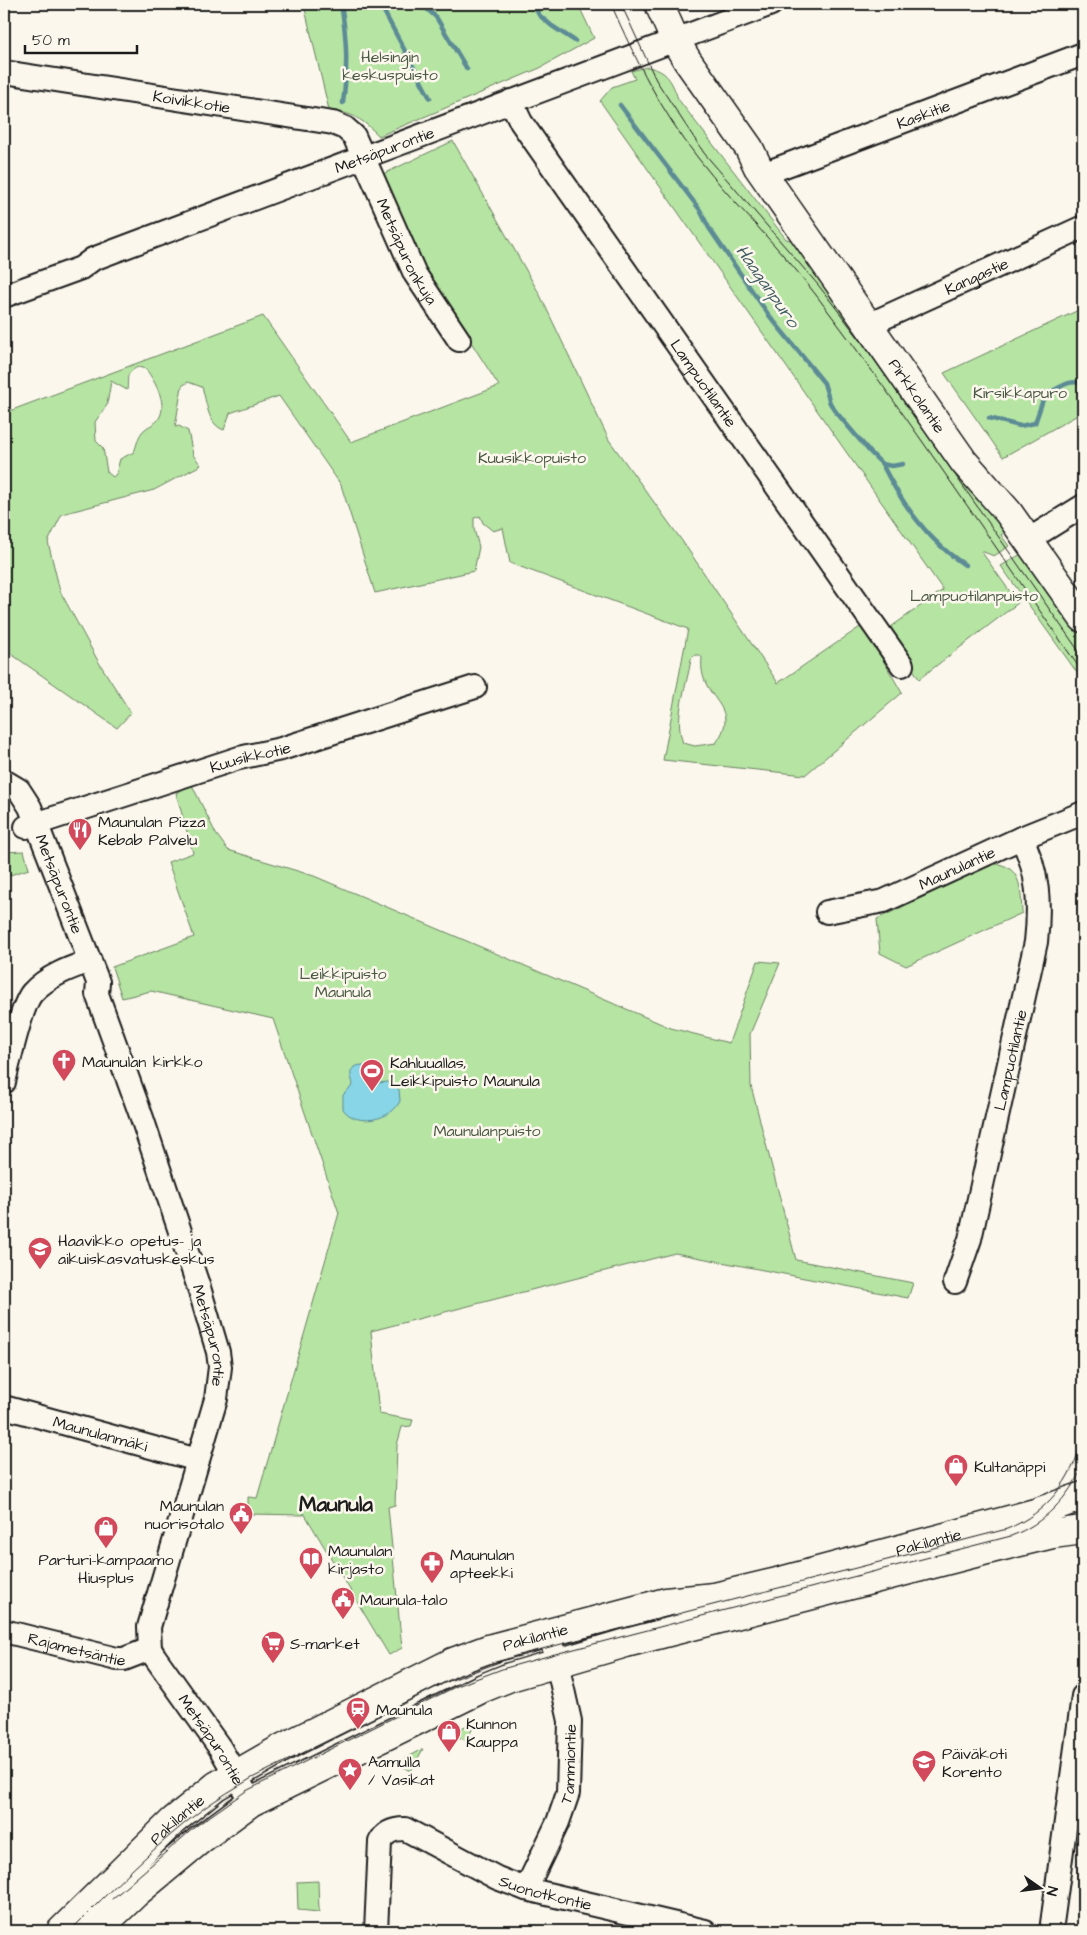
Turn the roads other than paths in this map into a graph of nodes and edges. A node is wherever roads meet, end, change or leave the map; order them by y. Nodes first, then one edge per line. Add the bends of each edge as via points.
1 (641, 4) edge
2 (659, 4) edge
3 (772, 4) edge
4 (667, 43) junction
5 (1083, 54) edge
6 (4, 72) edge
7 (511, 101) junction
8 (364, 157) junction
9 (761, 170) junction
10 (1083, 228) edge
11 (93, 259) junction
12 (4, 285) edge
13 (4, 296) edge
14 (868, 325) junction
15 (459, 340) dead end
16 (1083, 506) edge
17 (1028, 540) junction
18 (1083, 618) edge
19 (902, 664) dead end
20 (475, 688) dead end
21 (4, 782) edge
22 (1083, 813) edge
23 (32, 824) junction
24 (1021, 838) junction
25 (827, 912) dead end
26 (85, 963) junction
27 (4, 1082) edge
28 (955, 1282) dead end
29 (4, 1407) edge
30 (198, 1460) junction
31 (1083, 1496) edge
32 (1083, 1530) edge
33 (4, 1631) edge
34 (550, 1632) junction
35 (150, 1649) junction
36 (557, 1663) junction
37 (1083, 1696) edge
38 (236, 1774) junction
39 (252, 1802) junction
40 (526, 1889) junction
41 (61, 1931) edge
42 (96, 1931) edge
43 (376, 1931) edge
44 (705, 1931) edge
45 (1051, 1931) edge

1 - 4 main road, Pirkkolantie
2 - 4 main road, Pirkkolantie
3 - 4 street, Metsäpurontie
4 - 7 street, Metsäpurontie
4 - 9 main road, Pirkkolantie via 749,148
5 - 9 street, Kaskitie
6 - 8 street, Koivikkotie via 333,123 354,136
7 - 8 street, Metsäpurontie
7 - 19 street, Lampuotilantie via 538,147
8 - 11 street, Metsäpurontie
8 - 15 street, Metsäpuronkuja via 415,274
9 - 14 main road, Pirkkolantie
10 - 14 street, Kangastie
11 - 12 street, Metsäpurontie via 77,258
11 - 13 street, Metsäpurontie via 81,268
14 - 17 main road, Pirkkolantie via 964,462
16 - 17 street
17 - 18 main road, Pirkkolantie
20 - 23 street, Kuusikkotie
21 - 23 street, Metsäpurontie via 8,794
22 - 24 street, Maunulantie
23 - 26 street, Metsäpurontie
24 - 25 street, Maunulantie via 884,901
24 - 28 street, Lampuotilantie via 1030,854 1037,887 1039,916 1036,942 970,1239
26 - 27 street via 43,983 29,998
26 - 30 street, Metsäpurontie via 89,986 98,994 142,1118 198,1282 218,1352 220,1367 216,1399
29 - 30 street, Maunulanmäki
30 - 35 street, Metsäpurontie via 149,1627
31 - 32 main road via 1077,1514
31 - 34 main road, Pakilantie via 1035,1513 761,1586 707,1598 666,1602
32 - 36 main road, Pakilantie via 995,1548
33 - 35 street, Rajametsäntie via 117,1659
34 - 36 street, Tammiontie
34 - 38 main road, Pakilantie via 453,1662
35 - 38 street, Metsäpurontie
36 - 39 main road, Pakilantie via 483,1688
36 - 40 street, Tammiontie via 572,1734 568,1793
37 - 45 street
38 - 39 street, Metsäpurontie
38 - 41 main road, Pakilantie via 192,1803
39 - 42 main road, Pakilantie via 201,1839
40 - 43 street, Suonotkontie via 497,1878 405,1829 395,1829 384,1835 380,1842
40 - 44 street, Suonotkontie

